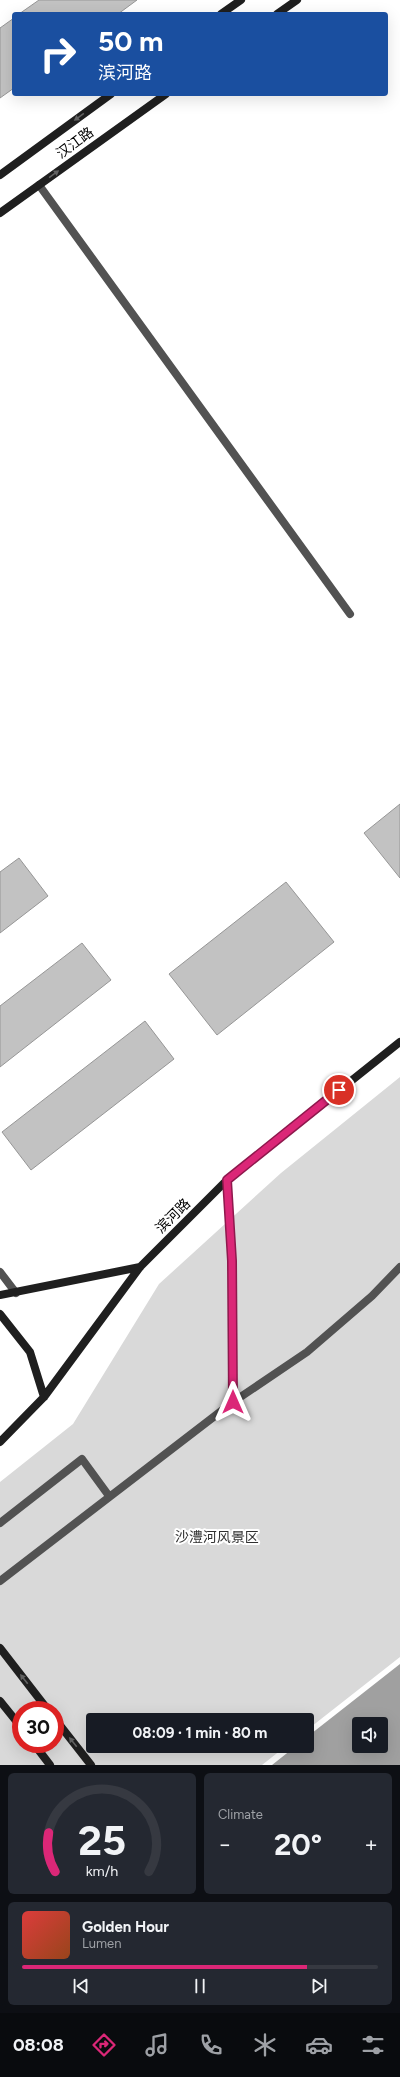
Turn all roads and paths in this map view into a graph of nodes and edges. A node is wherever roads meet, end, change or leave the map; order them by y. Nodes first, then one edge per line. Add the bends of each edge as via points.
1 (241, 0) edge
2 (296, 0) edge
3 (224, 12) edge
4 (280, 12) edge
5 (108, 96) edge
6 (163, 96) edge
7 (0, 175) edge
8 (39, 185) junction
9 (0, 213) edge
10 (350, 614) dead end
11 (400, 1042) edge
12 (227, 1180) junction
13 (140, 1267) junction
14 (400, 1267) edge
15 (0, 1272) edge
16 (16, 1293) junction
17 (0, 1295) edge
18 (0, 1314) edge
19 (44, 1397) junction
20 (233, 1402) junction
21 (0, 1442) edge
22 (109, 1496) junction
23 (0, 1523) edge
24 (0, 1581) edge
25 (0, 1648) edge
26 (0, 1701) edge
27 (41, 1701) edge
28 (12, 1716) edge
29 (64, 1730) edge
30 (41, 1753) edge
31 (50, 1765) edge
32 (91, 1765) edge

1 - 3 street
2 - 4 street
5 -> 7 street, 汉江路
8 -> 6 street, 汉江路
8 - 9 street, 汉江路
8 - 10 street
11 - 12 street, 滨河路
12 - 13 street, 滨河路
12 - 20 street via 232,1261
13 - 16 street
13 - 19 street, 滨河路
14 - 20 street via 372,1296 307,1352
15 - 16 street
16 - 17 street
18 - 19 street via 30,1352
19 - 21 street, 滨河路
20 - 22 street
22 - 23 street via 82,1460
22 - 24 street
27 -> 25 street
26 - 28 street
32 -> 29 street
30 - 31 street

